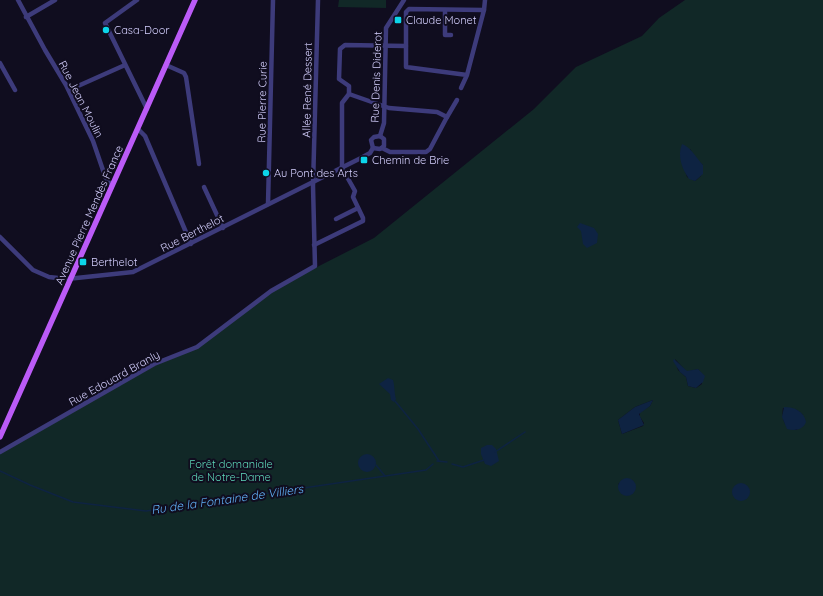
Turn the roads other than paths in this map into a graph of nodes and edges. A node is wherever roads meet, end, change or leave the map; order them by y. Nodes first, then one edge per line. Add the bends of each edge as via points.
1 (18, 0) edge
2 (55, 0) edge
3 (137, 0) edge
4 (195, 0) edge
5 (274, 0) edge
6 (318, 0) edge
7 (404, 0) edge
8 (485, 0) edge
9 (445, 10) junction
10 (484, 10) junction
11 (26, 17) junction
12 (451, 35) dead end
13 (386, 46) junction
14 (406, 46) junction
15 (0, 63) edge
16 (125, 65) junction
17 (166, 65) junction
18 (467, 75) junction
19 (461, 88) dead end
20 (15, 90) dead end
21 (69, 90) junction
22 (349, 94) junction
23 (457, 100) dead end
24 (384, 107) junction
25 (147, 109) junction
26 (447, 117) junction
27 (138, 129) junction
28 (380, 136) junction
29 (374, 148) junction
30 (382, 148) junction
31 (199, 164) dead end
32 (342, 168) junction
33 (314, 181) junction
34 (112, 186) junction
35 (204, 187) dead end
36 (268, 204) junction
37 (358, 208) junction
38 (336, 219) dead end
39 (223, 228) junction
40 (0, 237) edge
41 (191, 244) junction
42 (314, 245) junction
43 (315, 266) joint
44 (71, 279) junction
45 (0, 437) edge
46 (0, 452) edge

1 - 11 street, Rue Jean Moulin
2 - 11 street
3 - 16 street via 105,23
4 - 17 main road, Avenue Pierre Mendès France
5 - 36 street, Rue Pierre Curie
6 - 33 street, Allée René Dessert
7 - 13 street, Rue Denis Diderot via 386,28
8 - 10 street
9 - 10 street
9 - 12 street via 445,36
9 - 14 street via 409,9 406,12
10 - 18 street
11 - 21 street, Rue Jean Moulin
13 - 14 street
13 - 22 street via 345,45 340,49 339,78 349,86
13 - 24 street, Rue Denis Diderot
14 - 18 street via 406,67
15 - 20 street
16 - 21 street
16 - 25 street
17 - 25 main road, Avenue Pierre Mendès France
17 - 31 street via 184,73 186,77
18 - 19 street
21 - 34 street, Rue Jean Moulin via 93,141 106,179
22 - 24 street
22 - 32 street via 342,103
23 - 26 street
24 - 26 street via 437,112
24 - 28 street, Rue Denis Diderot via 384,123
25 - 27 main road, Avenue Pierre Mendès France
26 - 30 street via 426,152 390,152
27 - 34 main road, Avenue Pierre Mendès France
27 - 41 street via 146,136
28 - 29 street via 374,136 371,140
28 - 30 street via 385,141
29 - 30 street
29 - 32 street via 370,153
32 - 33 street
32 - 37 street via 355,191 353,197
33 - 36 street, Rue Berthelot
33 - 42 street, Allée René Dessert
34 - 44 main road, Avenue Pierre Mendès France
35 - 39 street
36 - 39 street, Rue Berthelot
37 - 38 street
37 - 42 street via 363,221
39 - 41 street, Rue Berthelot
40 - 44 street, Rue Berthelot via 33,270 49,277
41 - 44 street, Rue Berthelot via 132,272
42 - 43 street, Allée René Dessert
43 - 46 street, Rue Edouard Branly via 271,291 197,347 154,364
44 - 45 main road, Avenue Pierre Mendès France

